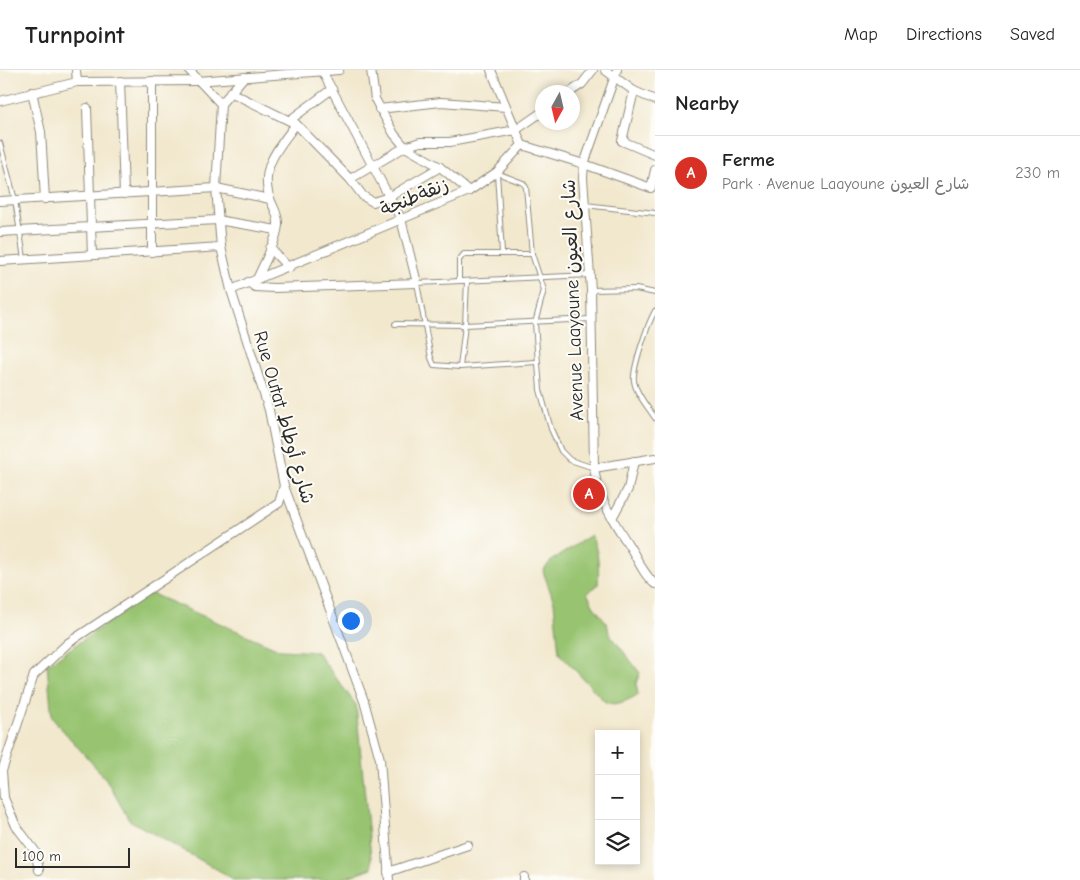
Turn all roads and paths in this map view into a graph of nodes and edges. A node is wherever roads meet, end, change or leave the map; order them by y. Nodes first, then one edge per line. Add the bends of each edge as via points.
1 (76, 70) edge
2 (189, 70) edge
3 (331, 70) edge
4 (339, 70) edge
5 (371, 70) edge
6 (491, 70) edge
7 (593, 70) edge
8 (605, 70) edge
9 (322, 71) edge
10 (616, 73) edge
11 (244, 77) junction
12 (120, 81) junction
13 (152, 81) junction
14 (197, 81) junction
15 (77, 82) junction
16 (580, 85) edge
17 (332, 89) junction
18 (634, 90) junction
19 (32, 92) junction
20 (230, 92) junction
21 (651, 98) edge
22 (0, 101) edge
23 (221, 104) junction
24 (655, 104) edge
25 (506, 107) junction
26 (88, 108) dead end
27 (379, 109) junction
28 (535, 117) edge
29 (293, 122) junction
30 (516, 130) junction
31 (0, 143) edge
32 (522, 145) junction
33 (405, 147) junction
34 (655, 155) edge
35 (584, 164) junction
36 (373, 166) junction
37 (440, 168) junction
38 (655, 170) edge
39 (497, 172) junction
40 (350, 179) junction
41 (216, 188) junction
42 (653, 189) edge
43 (469, 191) junction
44 (152, 192) junction
45 (124, 194) junction
46 (91, 196) junction
47 (389, 197) junction
48 (45, 199) junction
49 (270, 199) junction
50 (15, 200) junction
51 (0, 201) edge
52 (584, 204) junction
53 (655, 214) edge
54 (401, 219) junction
55 (217, 220) junction
56 (152, 223) junction
57 (92, 227) junction
58 (277, 230) junction
59 (22, 231) junction
60 (0, 232) edge
61 (221, 247) junction
62 (270, 248) junction
63 (152, 252) junction
64 (502, 253) junction
65 (532, 254) junction
66 (92, 255) junction
67 (24, 259) junction
68 (0, 261) edge
69 (289, 268) junction
70 (590, 275) junction
71 (540, 276) junction
72 (257, 279) junction
73 (459, 281) junction
74 (467, 281) junction
75 (248, 282) junction
76 (417, 283) junction
77 (231, 290) junction
78 (591, 290) junction
79 (655, 293) edge
80 (655, 311) edge
81 (591, 319) junction
82 (536, 323) junction
83 (395, 324) dead end
84 (465, 325) junction
85 (424, 326) junction
86 (536, 362) junction
87 (460, 367) junction
88 (655, 418) edge
89 (655, 458) edge
90 (634, 461) junction
91 (594, 468) junction
92 (284, 486) junction
93 (612, 518) junction
94 (655, 584) edge
95 (468, 845) dead end
96 (39, 870) dead end
97 (389, 876) edge

1 - 15 street
2 - 14 street
3 - 4 street
3 - 9 street
5 - 27 street
6 - 25 street
7 - 16 street
8 - 10 street
9 - 11 street
9 - 17 street
10 - 18 street
10 - 35 street, Avenue Laayoune شارع العيون
11 - 14 street
11 - 20 street
12 - 13 street
12 - 15 street
12 - 45 street
13 - 14 street
13 - 44 street
14 - 23 street
15 - 19 street
17 - 29 street
17 - 36 street
18 - 21 street
18 - 34 street via 622,141
19 - 22 street
19 - 48 street via 41,132
20 - 23 street
20 - 29 street
21 - 24 street
23 - 41 street, Rue Outat شارع أوطاط
25 - 27 street via 441,102
25 - 30 street
26 - 46 street
27 - 33 street
28 - 30 street
29 - 40 street
29 - 49 street via 271,159 266,178
30 - 32 street
30 - 33 street via 450,142 430,140
31 - 50 lane
32 - 35 street
32 - 39 street, زنقةطنجة
33 - 36 street
33 - 37 street
35 - 42 street
35 - 52 street, Avenue Laayoune شارع العيون
36 - 40 street
36 - 47 street
37 - 43 street
37 - 47 street
38 - 42 street
39 - 43 street, زنقةطنجة
39 - 64 lane
39 - 65 lane via 526,185
40 - 47 street via 363,196 373,202
41 - 44 street
41 - 49 street
41 - 55 street, Rue Outat شارع أوطاط
43 - 54 street, زنقةطنجة
44 - 45 street
44 - 56 street
45 - 46 street
46 - 48 street
46 - 57 street
47 - 54 street
48 - 50 street
49 - 58 street via 277,214
50 - 51 street
50 - 59 lane
52 - 53 lane
52 - 70 street, Avenue Laayoune شارع العيون
54 - 69 street, زنقةطنجة
54 - 76 street
55 - 56 street
55 - 58 street
55 - 61 street, Rue Outat شارع أوطاط
56 - 57 street
56 - 63 street
57 - 59 street
57 - 66 street
58 - 62 street
59 - 60 street
59 - 67 lane
61 - 63 street
61 - 77 street, Rue Outat شارع أوطاط
62 - 69 street
62 - 72 street
63 - 66 street
64 - 65 lane
64 - 73 lane via 461,255
65 - 71 lane
66 - 67 street
67 - 68 street
69 - 72 street, زنقةطنجة
70 - 71 lane
70 - 78 street, Avenue Laayoune شارع العيون
71 - 74 lane
71 - 82 lane via 544,290
72 - 75 street, زنقةطنجة
73 - 74 lane
73 - 76 lane
74 - 84 lane
75 - 76 street via 254,287 274,288
75 - 77 street, زنقةطنجة
76 - 85 lane
77 - 92 street, Rue Outat شارع أوطاط via 269,410
78 - 79 lane via 636,289
78 - 81 street, Avenue Laayoune شارع العيون
80 - 88 lane via 645,329 634,377 636,388
81 - 82 lane
81 - 91 street, Avenue Laayoune شارع العيون
82 - 84 lane
82 - 86 lane
83 - 85 lane
84 - 85 lane
84 - 87 lane
85 - 87 lane via 434,365
86 - 87 lane
86 - 91 lane via 540,390 561,452 570,460
89 - 90 street
90 - 91 street
90 - 93 street via 628,489
91 - 93 street, Avenue Laayoune شارع العيون via 596,484
92 - 96 street via 279,504 68,642 34,675 2,771 4,798 16,826 35,850
92 - 97 street, Rue Outat شارع أوطاط via 364,701 380,760
93 - 94 street, Avenue Laayoune شارع العيون
95 - 97 street

